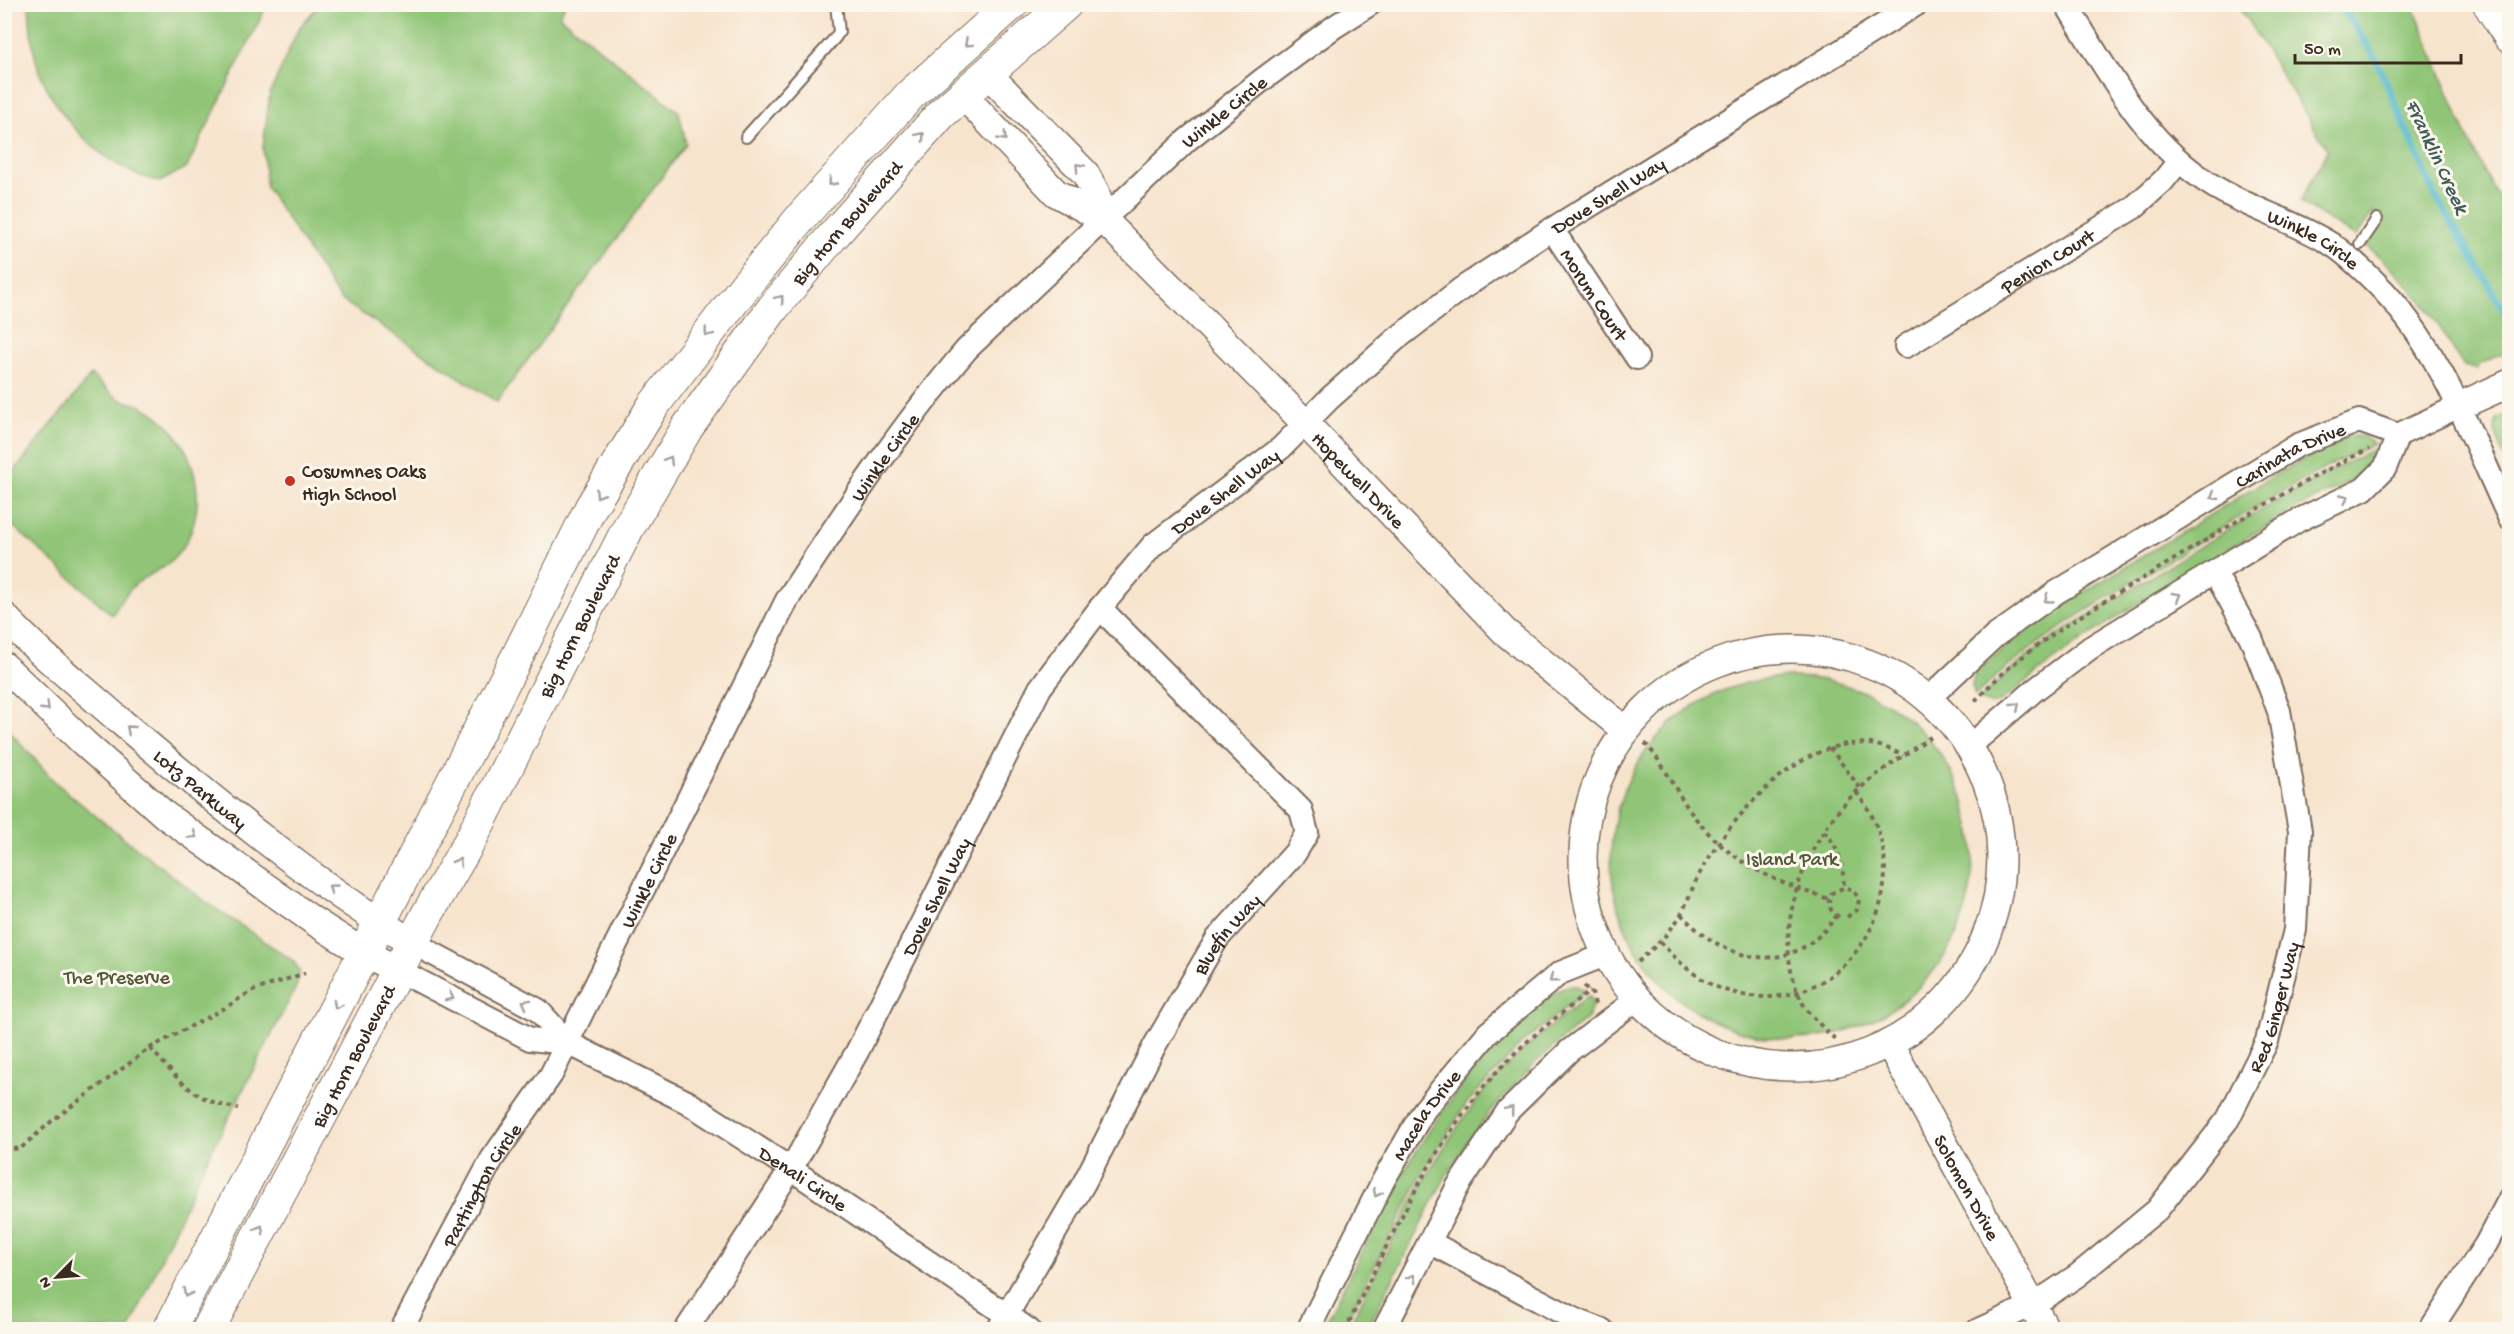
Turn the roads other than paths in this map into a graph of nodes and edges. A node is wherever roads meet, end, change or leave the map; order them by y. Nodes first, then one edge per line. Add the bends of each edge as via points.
1 (836, 4) edge
2 (1012, 4) edge
3 (1066, 4) edge
4 (1370, 4) edge
5 (1917, 4) edge
6 (2066, 4) edge
7 (2489, 4) edge
8 (2510, 37) edge
9 (987, 73) junction
10 (963, 95) junction
11 (746, 136) dead end
12 (2179, 161) junction
13 (1103, 219) junction
14 (2377, 219) dead end
15 (1552, 229) junction
16 (2360, 244) dead end
17 (1906, 346) dead end
18 (1637, 358) dead end
19 (2510, 383) edge
20 (2457, 407) junction
21 (1305, 423) junction
22 (2398, 435) junction
23 (2510, 519) edge
24 (2215, 573) junction
25 (1100, 608) junction
26 (4, 616) edge
27 (4, 666) edge
28 (1930, 697) junction
29 (1635, 736) junction
30 (1972, 744) junction
31 (380, 922) junction
32 (413, 943) junction
33 (364, 953) junction
34 (1605, 954) junction
35 (398, 970) junction
36 (1636, 1000) junction
37 (568, 1043) junction
38 (1889, 1043) junction
39 (791, 1169) junction
40 (2510, 1198) edge
41 (1431, 1243) junction
42 (2033, 1305) junction
43 (1002, 1322) edge
44 (169, 1329) edge
45 (208, 1329) edge
46 (400, 1329) edge
47 (686, 1329) edge
48 (1029, 1329) edge
49 (1308, 1329) edge
50 (1384, 1329) edge
51 (1602, 1329) edge
52 (1978, 1329) edge
53 (2046, 1329) edge
54 (2430, 1329) edge

1 - 11 lane via 839,32 835,38
2 -> 31 main road, Big Horn Boulevard via 910,95 804,214 653,406 591,507
3 - 9 main road, Big Horn Boulevard
4 - 13 street, Winkle Circle via 1206,125
5 - 15 street, Dove Shell Way
6 - 12 street, Winkle Circle via 2147,130
7 - 8 main road
9 - 10 main road, Big Horn Boulevard
13 -> 9 street, Hopewell Drive via 1085,173
10 -> 13 street, Hopewell Drive via 1056,193
32 -> 10 main road, Big Horn Boulevard via 471,839 628,528 687,428 823,246 941,114
12 - 17 street, Penion Court via 2133,208
12 - 20 street, Winkle Circle via 2214,186 2332,244 2370,278 2417,332
13 - 21 street, Hopewell Drive
13 - 37 street, Winkle Circle via 967,349 935,387 787,600
14 - 16 lane
15 - 18 street, Morum Court
15 - 21 street, Dove Shell Way via 1461,289 1395,340
19 - 20 street
20 - 22 street
20 - 23 street, Winkle Circle
21 - 25 street, Dove Shell Way via 1281,448 1153,546
21 - 29 street, Hopewell Drive via 1505,632
24 -> 22 street via 2299,520 2364,489 2385,468
22 -> 28 street, Carinata Drive via 2359,421 2298,446 2057,592 1995,636
30 -> 24 street via 2090,648
24 - 42 street, Red Ginger Way via 2251,638 2279,711 2300,831 2295,930 2267,1041 2228,1119 2157,1210 2078,1275
25 - 39 street, Dove Shell Way via 1040,688 858,1050
25 - 43 street, Bluefin Way via 1300,810 1308,833 1295,853 1217,939 1155,1045 1084,1183
31 -> 26 street, Lotz Parkway via 191,782
27 -> 33 street, Lotz Parkway via 166,816
28 - 29 street via 1856,658 1820,650 1778,649 1730,658 1690,675 1654,700
28 - 30 street
29 - 34 street via 1598,782 1585,829 1586,899
30 - 38 street via 1997,815 2002,864 1995,911 1980,951 1957,988 1926,1018
31 - 32 street, Lotz Parkway
31 - 33 main road, Big Horn Boulevard
32 - 35 main road, Big Horn Boulevard
37 -> 32 street, Denali Circle via 538,1010
33 - 35 street, Lotz Parkway
33 -> 44 main road, Big Horn Boulevard
34 - 36 street
34 -> 49 street, Macela Drive via 1560,973 1488,1033 1424,1110
35 -> 37 street, Denali Circle via 530,1038
45 -> 35 main road, Big Horn Boulevard
36 - 38 street via 1670,1030 1710,1052 1753,1065 1798,1068 1843,1061
41 -> 36 street via 1458,1186 1507,1112 1569,1051
37 - 39 street, Denali Circle via 687,1102
37 - 46 street, Partington Circle via 548,1081 492,1159
38 - 42 street, Solomon Drive
39 - 43 street, Denali Circle
39 - 47 street
40 - 54 street via 2486,1244
50 -> 41 street
41 - 51 street via 1576,1320
42 - 52 street, Red Ginger Way
42 - 53 street, Solomon Drive
43 - 48 street, Denali Circle

